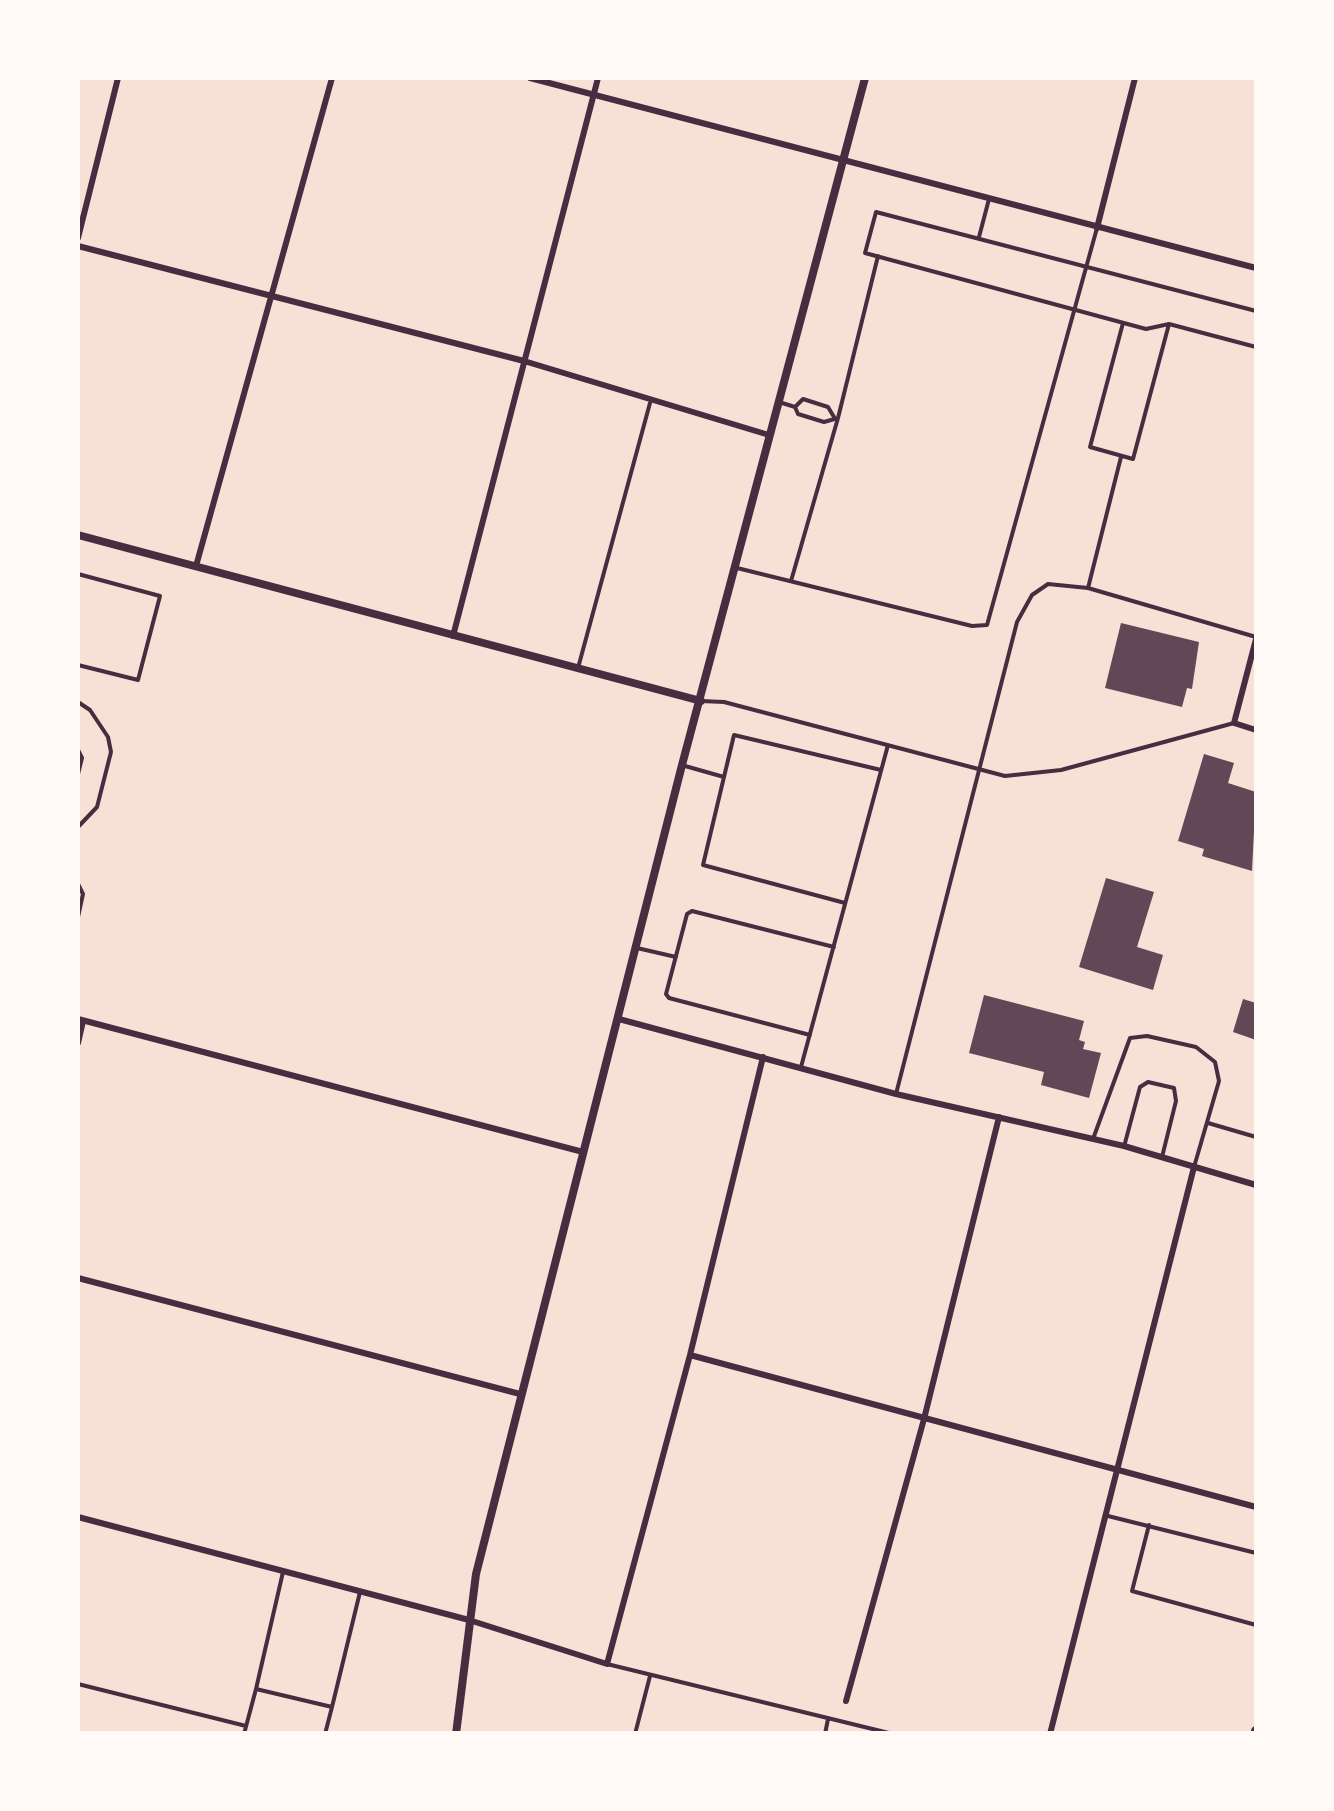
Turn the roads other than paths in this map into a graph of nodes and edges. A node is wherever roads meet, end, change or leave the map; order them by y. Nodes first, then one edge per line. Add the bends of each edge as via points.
1 (118, 78) edge
2 (332, 78) edge
3 (530, 78) edge
4 (598, 78) edge
5 (866, 78) edge
6 (1134, 78) edge
7 (594, 94) junction
8 (844, 160) junction
9 (989, 198) junction
10 (1097, 228) junction
11 (78, 238) edge
12 (978, 240) junction
13 (78, 246) edge
14 (878, 256) junction
15 (1086, 268) junction
16 (1256, 268) edge
17 (274, 296) junction
18 (1074, 309) junction
19 (1256, 311) edge
20 (1123, 323) junction
21 (1169, 324) junction
22 (1256, 346) edge
23 (524, 361) junction
24 (779, 402) junction
25 (650, 403) junction
26 (795, 406) junction
27 (836, 418) junction
28 (770, 436) junction
29 (1121, 456) junction
30 (78, 534) edge
31 (196, 566) junction
32 (736, 568) junction
33 (78, 574) edge
34 (791, 581) junction
35 (1088, 588) junction
36 (453, 636) junction
37 (1256, 638) edge
38 (78, 664) edge
39 (578, 668) junction
40 (701, 701) junction
41 (78, 702) edge
42 (1234, 723) junction
43 (1256, 730) edge
44 (888, 745) junction
45 (78, 750) edge
46 (682, 765) junction
47 (881, 770) junction
48 (980, 771) junction
49 (78, 774) edge
50 (724, 777) junction
51 (78, 827) edge
52 (78, 884) edge
53 (845, 903) junction
54 (78, 918) edge
55 (834, 947) junction
56 (637, 948) junction
57 (676, 957) junction
58 (618, 1019) junction
59 (80, 1020) edge
60 (810, 1035) junction
61 (78, 1043) edge
62 (763, 1057) junction
63 (801, 1068) junction
64 (896, 1094) junction
65 (999, 1117) junction
66 (1208, 1123) junction
67 (1256, 1137) edge
68 (1093, 1139) junction
69 (1124, 1146) junction
70 (583, 1152) junction
71 (1162, 1157) junction
72 (1194, 1167) junction
73 (1256, 1185) edge
74 (78, 1278) edge
75 (690, 1355) junction
76 (520, 1394) junction
77 (924, 1419) junction
78 (1119, 1467) junction
79 (1256, 1507) edge
80 (1108, 1516) junction
81 (78, 1517) edge
82 (1149, 1525) junction
83 (1256, 1553) edge
84 (284, 1572) junction
85 (360, 1592) junction
86 (469, 1620) junction
87 (1256, 1624) edge
88 (607, 1664) junction
89 (650, 1676) junction
90 (78, 1684) edge
91 (256, 1689) junction
92 (846, 1701) dead end
93 (332, 1707) junction
94 (829, 1717) junction
95 (246, 1726) junction
96 (244, 1734) edge
97 (325, 1734) edge
98 (456, 1734) edge
99 (635, 1734) edge
100 (824, 1734) edge
101 (893, 1734) edge
102 (1050, 1734) edge

1 - 11 street
2 - 17 street
3 - 7 street
4 - 7 street
5 - 8 street
6 - 10 street
7 - 8 street
7 - 23 street
8 - 9 street
8 - 24 street
9 - 10 street
9 - 12 lane
10 - 15 lane
10 - 16 street
12 - 14 lane via 876,212 865,252
12 - 15 lane
13 - 17 street
14 - 18 lane
14 - 27 lane
15 - 18 lane
15 - 19 lane
17 - 23 street
17 - 31 street
18 - 20 lane
18 - 34 lane via 987,625
20 - 21 lane
20 - 29 lane via 1090,448
21 - 22 lane
21 - 29 lane via 1134,459
23 - 25 street
23 - 36 street
24 - 26 lane
24 - 28 street
25 - 28 street
25 - 39 lane
26 - 27 lane via 798,414 824,422
26 - 27 lane via 804,400 828,407
27 - 34 lane
28 - 32 street
29 - 35 lane
30 - 31 street
31 - 36 street
32 - 34 lane
32 - 40 street
33 - 38 lane via 160,596 138,680
35 - 37 lane
35 - 48 lane via 1048,584 1032,596 1017,622
36 - 39 street
37 - 42 street
39 - 40 street
40 - 44 lane
40 - 46 street
41 - 51 lane via 108,736 111,757 97,808
42 - 43 street
42 - 48 lane via 1032,776
44 - 47 lane
44 - 48 lane
45 - 49 lane
46 - 50 lane
46 - 56 street
47 - 50 lane via 739,733
47 - 53 lane
48 - 64 lane
50 - 53 lane via 703,864
52 - 54 lane
53 - 55 lane
55 - 57 lane via 692,910
55 - 60 lane
56 - 57 lane
56 - 58 street
57 - 60 lane via 669,998
58 - 62 street
58 - 70 street
59 - 61 street
59 - 70 street
60 - 63 lane
62 - 63 street
62 - 75 street
63 - 64 street
64 - 65 street
65 - 68 street
65 - 77 street
66 - 67 lane
66 - 68 lane via 1218,1082 1215,1062 1196,1047 1130,1038
66 - 72 lane
68 - 69 street
69 - 71 street
69 - 71 lane via 1140,1087 1148,1082 1174,1088
70 - 76 street
71 - 72 street
72 - 73 street
72 - 78 street
74 - 76 street
75 - 77 street
75 - 88 street
76 - 86 street
77 - 78 street
77 - 92 street
78 - 79 street
78 - 80 street
80 - 82 lane
80 - 102 street
81 - 84 street
82 - 83 lane
82 - 87 lane via 1132,1592
84 - 85 street
84 - 91 lane
85 - 86 street
85 - 93 lane
86 - 88 street
86 - 98 street
88 - 89 lane
89 - 94 lane
89 - 99 lane
90 - 95 lane
91 - 93 lane
91 - 95 lane
93 - 97 lane
94 - 100 lane
94 - 101 lane
95 - 96 lane

